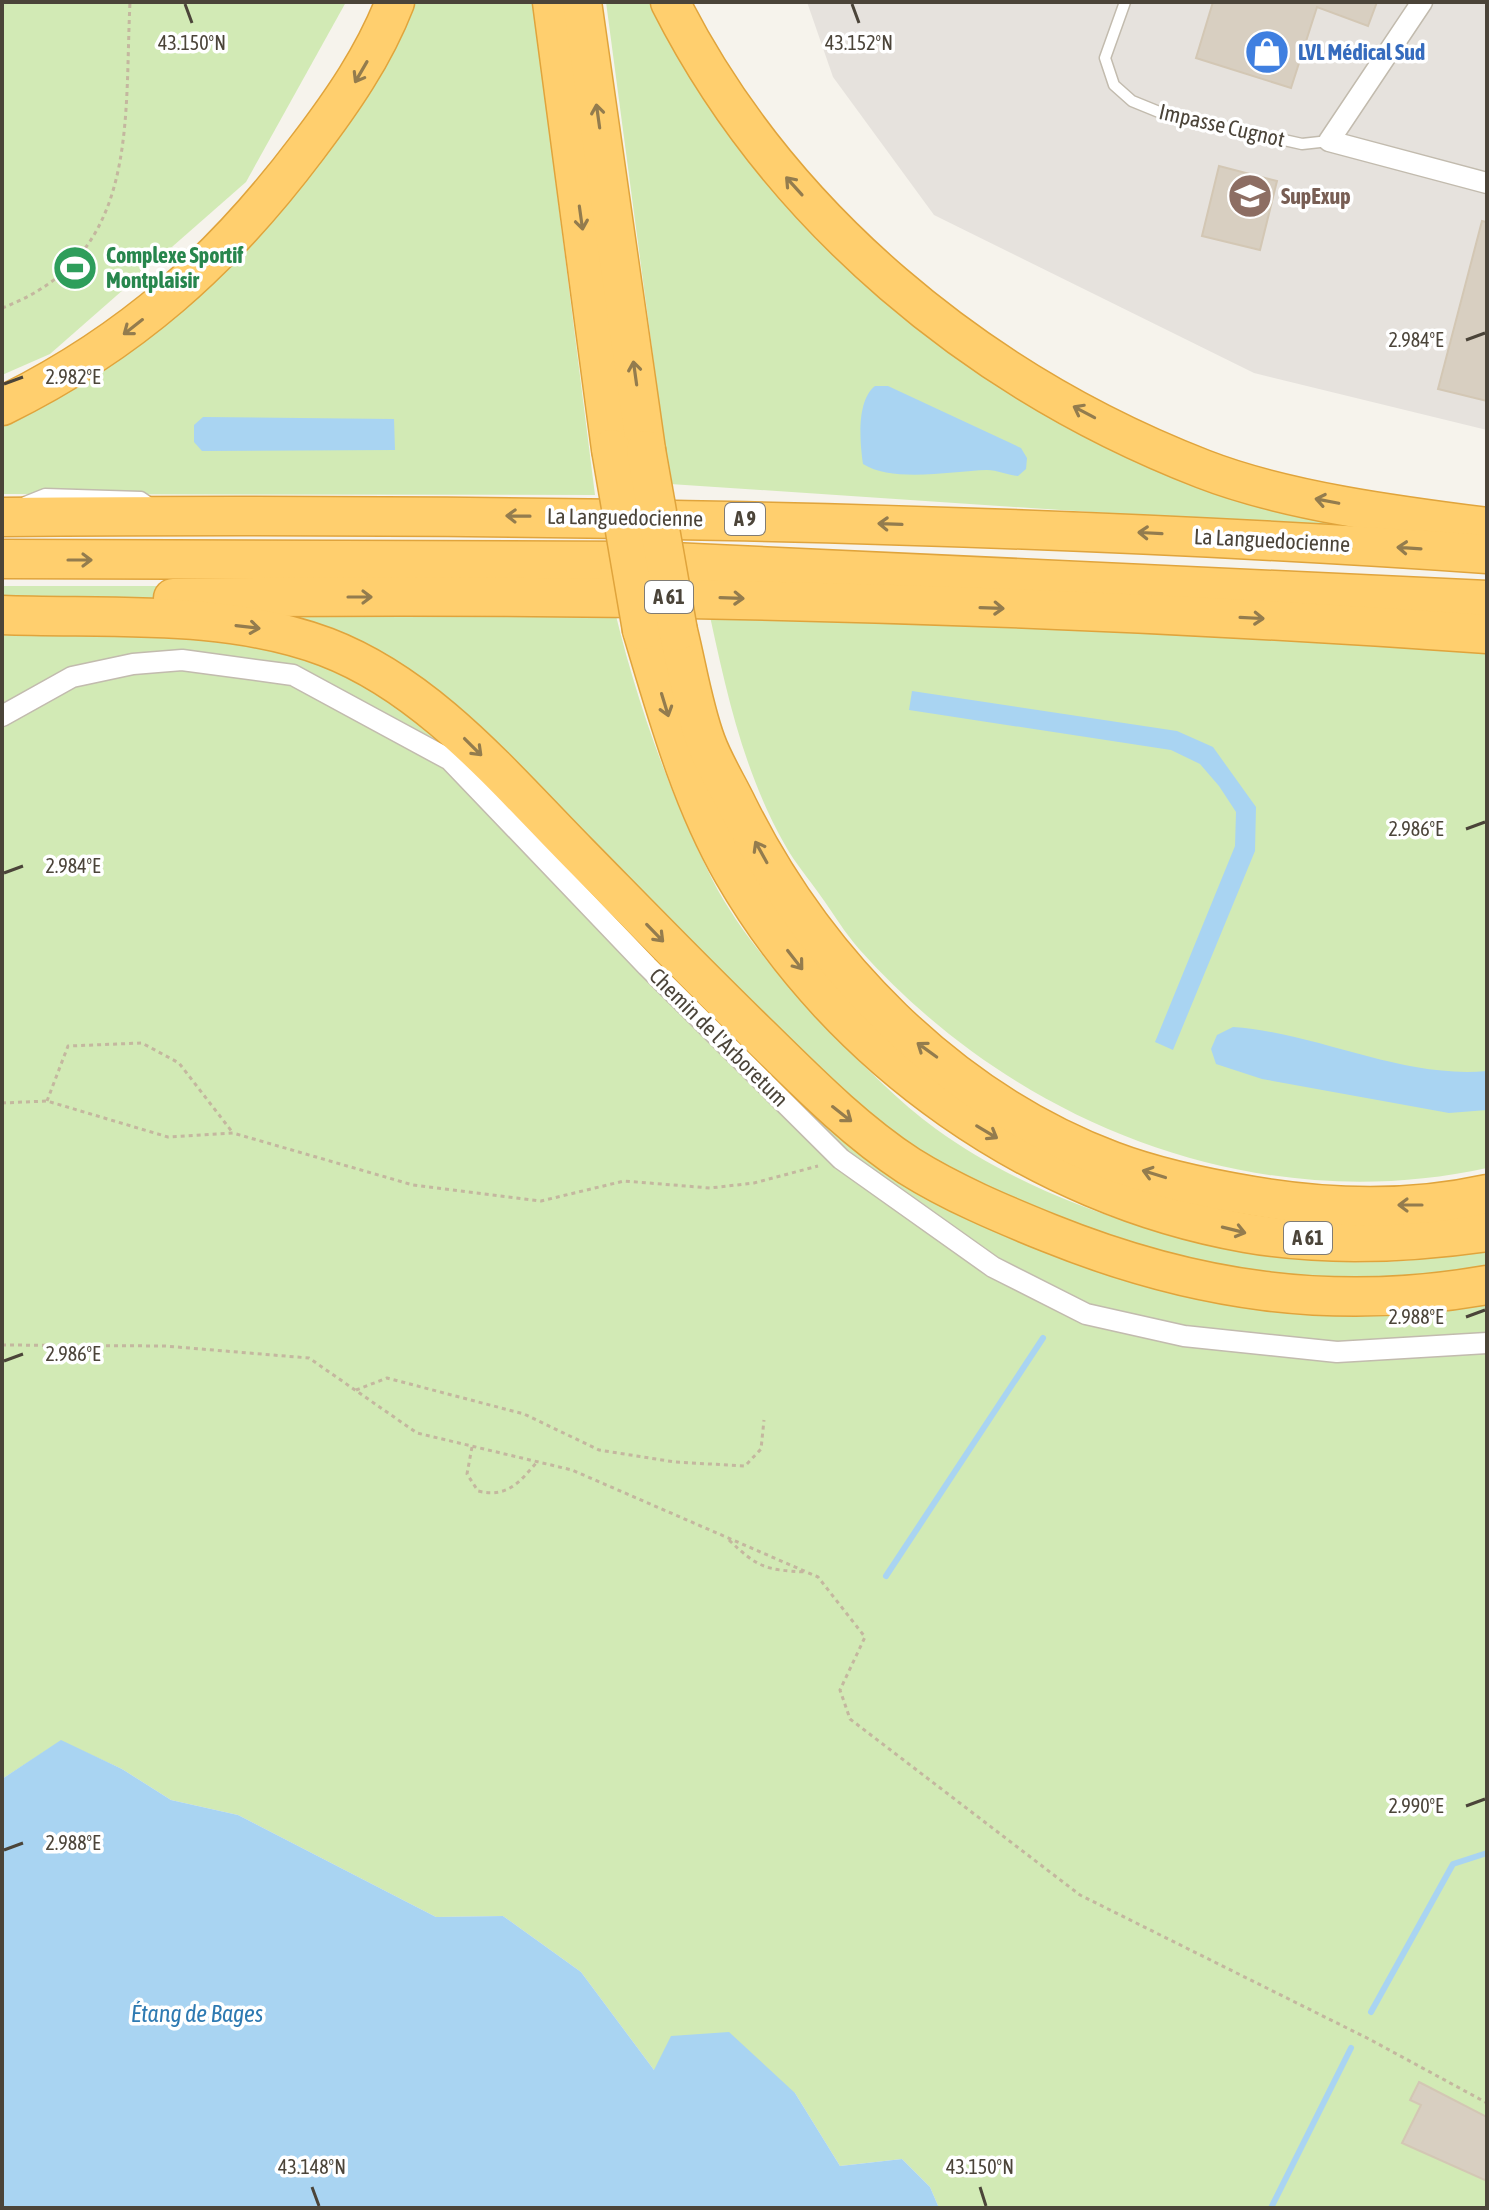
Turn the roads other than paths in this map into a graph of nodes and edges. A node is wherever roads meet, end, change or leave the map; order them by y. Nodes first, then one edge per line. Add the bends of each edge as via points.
1 (395, 2) edge
2 (552, 2) edge
3 (582, 2) edge
4 (670, 2) edge
5 (1125, 2) edge
6 (1422, 2) edge
7 (1329, 141) junction
8 (1487, 183) edge
9 (2, 406) edge
10 (628, 450) junction
11 (2, 514) edge
12 (1487, 527) edge
13 (1487, 554) edge
14 (2, 559) edge
15 (1487, 600) edge
16 (2, 601) edge
17 (2, 615) edge
18 (660, 631) junction
19 (1487, 634) edge
20 (2, 716) edge
21 (1487, 1194) edge
22 (1487, 1232) edge
23 (1487, 1285) edge
24 (1487, 1343) edge

1 -> 9 highway via 348,94 219,255 131,329 58,379
2 -> 10 highway, A 61
10 -> 3 highway, A 61
12 -> 4 highway via 1298,495 1204,470 1035,387 891,285 846,244 733,107
5 - 7 lane, Impasse Cugnot via 1105,58 1114,85 1132,101 1159,112 1302,144
6 - 7 street
7 - 8 street
10 - 18 highway, A 61, bridge
13 -> 11 highway, La Languedocienne / A 9 via 1113,531 735,519
14 -> 15 highway, La Languedocienne / A 9 via 650,561
16 -> 19 highway, A 61 via 709,597 1259,619
17 -> 23 highway via 261,629 327,648 390,679 462,735 826,1102 910,1166 1001,1214 1120,1261 1239,1289 1343,1297 1434,1294
21 -> 18 highway, A 61 via 1438,1205 1308,1205 1200,1187 1111,1161 1009,1110 915,1040 838,964 764,858 706,742
18 -> 22 highway, A 61 via 699,806 733,874 817,988 877,1051 950,1110 1029,1157 1132,1204 1247,1233 1348,1242 1432,1240
20 - 24 street, Chemin de l'Arboretum via 72,677 133,664 182,660 293,675 450,760 841,1159 993,1267 1086,1314 1184,1336 1337,1352

